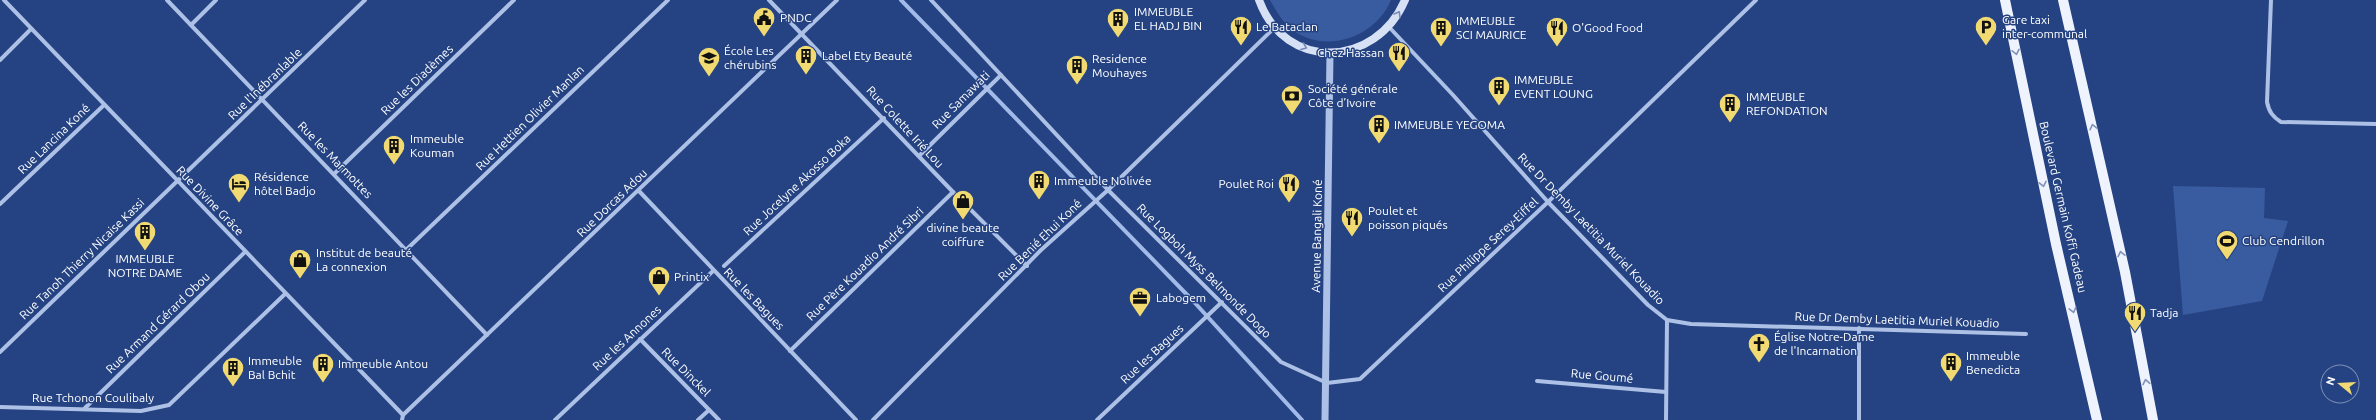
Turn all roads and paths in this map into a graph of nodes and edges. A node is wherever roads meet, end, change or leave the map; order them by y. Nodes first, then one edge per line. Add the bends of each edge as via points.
1 (4, 0) edge
2 (167, 0) edge
3 (216, 0) edge
4 (365, 0) edge
5 (514, 0) edge
6 (668, 0) edge
7 (770, 0) edge
8 (837, 0) edge
9 (931, 0) edge
10 (1260, 0) edge
11 (1405, 0) edge
12 (1756, 0) edge
13 (2005, 0) edge
14 (2063, 0) edge
15 (2271, 0) edge
16 (191, 25) junction
17 (1275, 27) junction
18 (1390, 27) junction
19 (31, 29) junction
20 (802, 34) junction
21 (1330, 53) junction
22 (0, 60) edge
23 (1001, 75) junction
24 (262, 100) junction
25 (104, 105) junction
26 (884, 118) junction
27 (2376, 124) edge
28 (919, 156) junction
29 (334, 174) junction
30 (178, 182) junction
31 (1108, 190) junction
32 (639, 191) junction
33 (953, 192) junction
34 (1548, 202) junction
35 (0, 204) edge
36 (407, 250) junction
37 (245, 252) junction
38 (724, 266) dead end
39 (1027, 266) junction
40 (713, 271) junction
41 (285, 294) junction
42 (1222, 302) junction
43 (1667, 320) junction
44 (1859, 328) junction
45 (2026, 334) dead end
46 (487, 336) junction
47 (640, 339) junction
48 (790, 351) junction
49 (0, 352) edge
50 (1537, 381) dead end
51 (1327, 383) junction
52 (1666, 392) junction
53 (0, 407) edge
54 (85, 408) junction
55 (709, 410) junction
56 (403, 415) junction
57 (402, 420) edge
58 (555, 420) edge
59 (698, 420) edge
60 (719, 420) edge
61 (856, 420) edge
62 (873, 420) edge
63 (1097, 420) edge
64 (1325, 420) edge
65 (1666, 420) edge
66 (1859, 420) edge
67 (2097, 420) edge
68 (2153, 420) edge

1 - 19 street, Rue Divine Grâce
2 - 16 street, Rue les Marmottes
3 - 16 street
4 - 24 street, Rue l'Inébranlable
5 - 29 street, Rue les Diadèmes
6 - 36 street, Rue Hettien Olivier Manlan
7 - 20 street, Rue Colette Irié Lou
8 - 20 street, Rue Dorcas Adou
9 - 23 street, Rue Logboh Myss Belmonde Dogo
10 - 17 main road via 1263,11
18 -> 11 main road via 1400,14
12 - 34 street, Rue Philippe Serey-Eiffel
13 -> 67 main road, Boulevard Germain Koffi Gadeau via 2056,244
68 -> 14 main road via 2125,272
15 - 27 street via 2268,102 2274,117 2281,122
16 - 24 street, Rue les Marmottes
17 -> 21 main road via 1295,44
17 - 31 street, Rue Benié Ehui Koné
18 - 21 main road via 1364,46
18 - 34 street, Rue Dr Demby Laetitia Muriel Kouadio
19 - 22 street
19 - 25 street, Rue Divine Grâce
20 - 26 street, Rue Colette Irié Lou
20 - 32 street, Rue Dorcas Adou
21 - 51 street, Avenue Bangali Koné
23 - 28 street, Rue Samawati
23 - 31 street, Rue Logboh Myss Belmonde Dogo
24 - 29 street, Rue les Marmottes
24 - 30 street, Rue l'Inébranlable
25 - 30 street, Rue Divine Grâce
25 - 35 street, Rue Lancina Koné
26 - 28 street, Rue Colette Irié Lou
26 - 38 street, Rue Jocelyne Akosso Boka
28 - 33 street, Rue Colette Irié Lou
29 - 36 street, Rue les Marmottes
30 - 37 street, Rue Divine Grâce
30 - 49 street, Rue Tanoh Thierry Nicaise Kassi
31 - 39 street, Rue Benié Ehui Koné
31 - 42 street, Rue Logboh Myss Belmonde Dogo
32 - 40 street, Rue les Bagues
32 - 46 street, Rue Dorcas Adou
33 - 39 street, Rue Colette Irié Lou
33 - 48 street, Rue Père Kouadio André Sibri
34 - 43 street, Rue Dr Demby Laetitia Muriel Kouadio via 1648,305
34 - 51 street, Rue Philippe Serey-Eiffel via 1360,379
36 - 46 street, Rue les Marmottes
37 - 41 street, Rue Divine Grâce
37 - 54 street, Rue Armand Gérard Obou
39 - 62 street, Rue Benié Ehui Koné
40 - 47 street, Rue les Annones
40 - 48 street, Rue les Bagues
41 - 54 street, Rue Tchonon Coulibaly via 169,405 141,411
41 - 56 street, Rue Divine Grâce
42 - 51 street, Rue Logboh Myss Belmonde Dogo via 1281,362
42 - 63 street, Rue les Bagues
43 - 44 street, Rue Dr Demby Laetitia Muriel Kouadio via 1692,324
43 - 52 street
44 - 45 street, Rue Dr Demby Laetitia Muriel Kouadio
44 - 66 street
46 - 56 street, Rue Dorcas Adou
47 - 55 street, Rue Dinckel
47 - 58 street, Rue les Annones
48 - 61 street, Rue les Bagues
50 - 52 street, Rue Goumé
51 - 64 street, Avenue Bangali Koné
52 - 65 street
53 - 54 street, Rue Tchonon Coulibaly
55 - 59 street
55 - 60 street, Rue Dinckel
56 - 57 street

